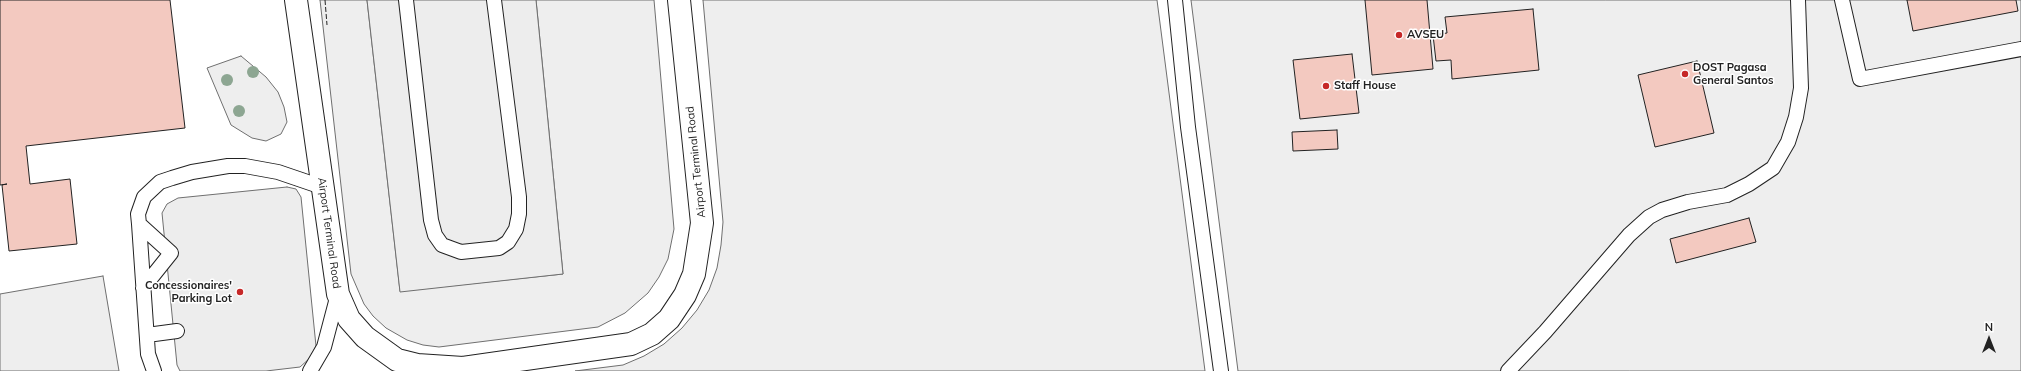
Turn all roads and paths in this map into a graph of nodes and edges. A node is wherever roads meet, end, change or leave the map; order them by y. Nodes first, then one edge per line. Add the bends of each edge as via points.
1 (296, 0) edge
2 (406, 0) edge
3 (494, 0) edge
4 (679, 0) edge
5 (1175, 0) edge
6 (1798, 0) edge
7 (1842, 0) edge
8 (2021, 49) edge
9 (322, 187) junction
10 (139, 224) junction
11 (143, 288) junction
12 (338, 294) junction
13 (176, 331) dead end
14 (146, 334) junction
15 (411, 368) edge
16 (154, 371) edge
17 (310, 371) edge
18 (1221, 371) edge
19 (1508, 371) edge

1 - 9 street, Airport Terminal Road
2 - 3 lane via 434,235 442,245 461,252 499,248 508,242 516,229 519,214
4 - 15 street, Airport Terminal Road via 702,223 694,274 685,295 673,313 652,334 631,344 464,368
5 - 18 lane via 1188,127
6 - 19 lane via 1801,88 1788,142 1773,168 1727,195 1688,202 1649,217 1624,241
7 - 8 lane via 1860,79
9 - 10 lane via 278,172 245,166 192,172 160,182 150,190 140,206
9 - 12 street, Airport Terminal Road
10 - 11 lane
10 - 11 lane via 171,253
11 - 14 lane
12 - 15 street, Airport Terminal Road via 349,319 365,337
12 - 17 lane via 324,347
13 - 14 lane
14 - 16 lane via 148,354

